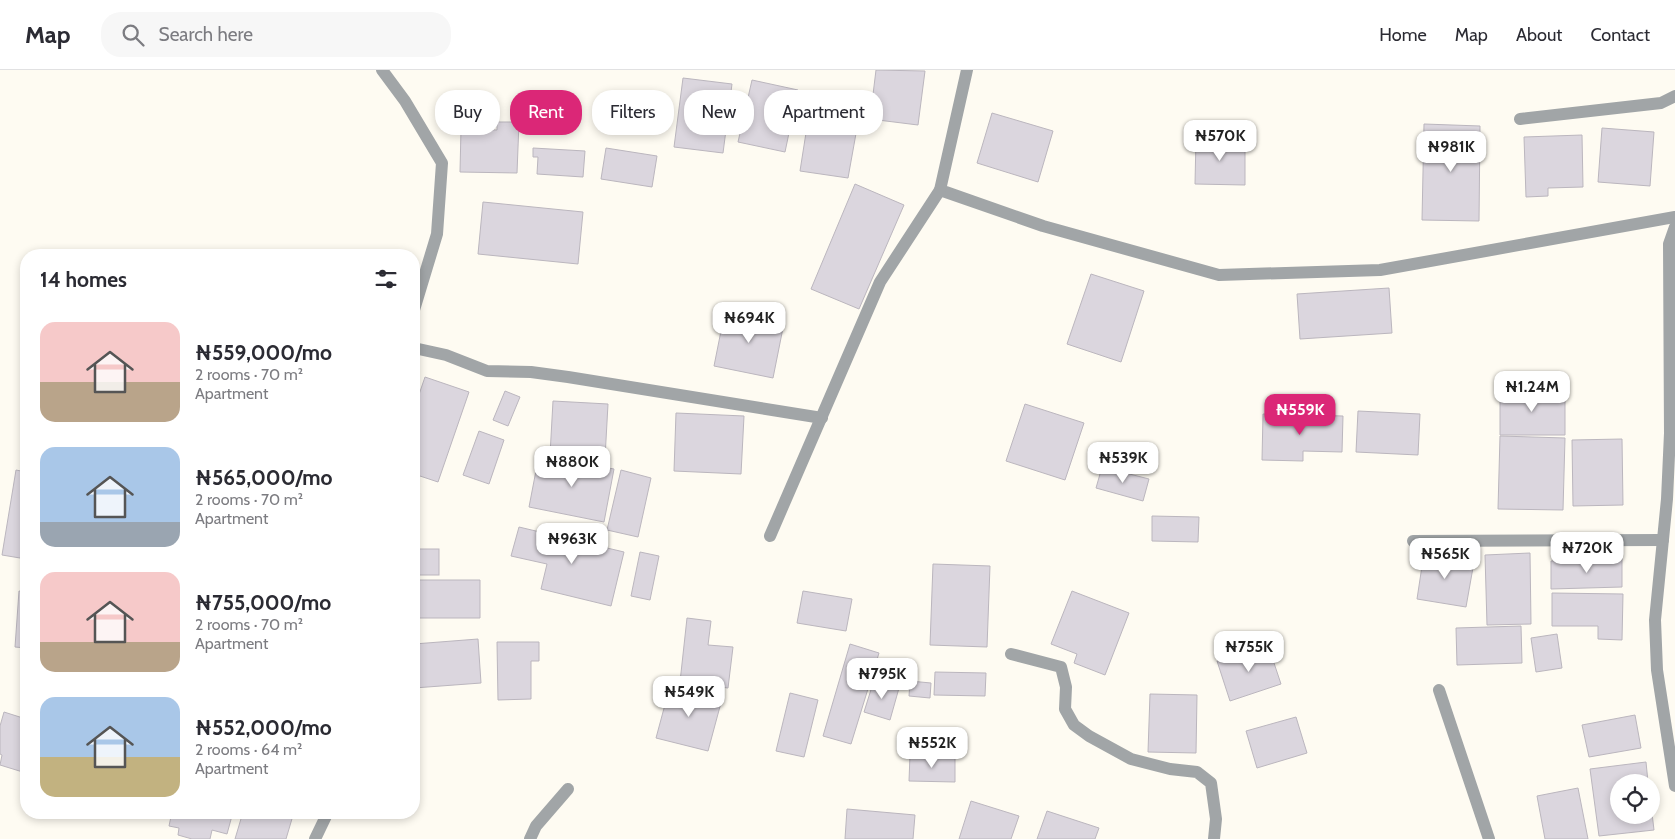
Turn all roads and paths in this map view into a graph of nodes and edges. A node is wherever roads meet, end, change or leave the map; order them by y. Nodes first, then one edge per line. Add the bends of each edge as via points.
1 (382, 70) edge
2 (967, 70) edge
3 (1675, 96) edge
4 (1520, 119) dead end
5 (940, 190) junction
6 (1675, 217) edge
7 (1675, 227) edge
8 (420, 290) edge
9 (420, 349) edge
10 (822, 418) junction
11 (770, 536) dead end
12 (1663, 540) junction
13 (1413, 542) dead end
14 (1011, 654) dead end
15 (1440, 690) dead end
16 (1675, 786) edge
17 (568, 789) dead end
18 (325, 819) edge
19 (315, 839) edge
20 (530, 839) edge
21 (1214, 839) edge
22 (1489, 839) edge

1 - 8 street via 405,101 442,163 437,234
2 - 5 street
3 - 4 street via 1661,103
5 - 6 street via 1043,226 1219,275 1380,270
5 - 10 street via 880,282
7 - 12 street via 1669,244 1670,433
9 - 10 street via 446,355 487,371 568,377
10 - 11 street
12 - 13 street
12 - 16 street via 1655,620 1657,660
14 - 21 street via 1062,667 1066,687 1065,708 1074,725 1089,736 1131,759 1197,772 1211,782 1216,819
15 - 22 street
17 - 20 street via 536,826
18 - 19 street

